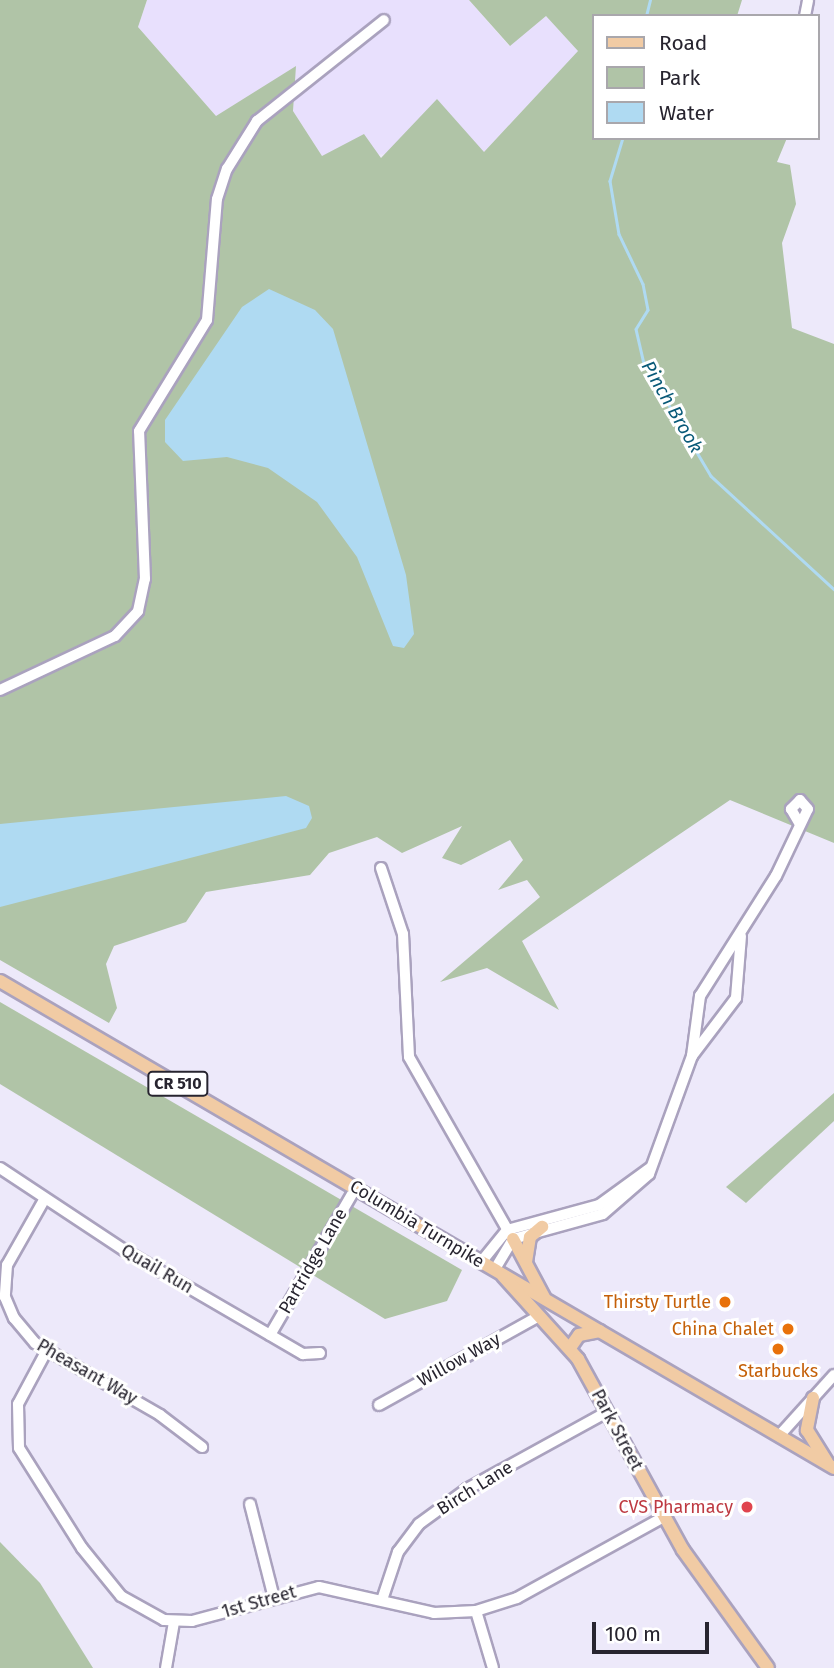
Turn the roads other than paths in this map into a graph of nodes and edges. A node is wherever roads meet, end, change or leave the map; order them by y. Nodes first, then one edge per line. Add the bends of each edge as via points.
1 (384, 20) dead end
2 (0, 690) edge
3 (799, 823) dead end
4 (381, 869) dead end
5 (741, 936) junction
6 (0, 981) edge
7 (692, 1056) junction
8 (0, 1168) edge
9 (650, 1168) junction
10 (356, 1187) junction
11 (44, 1200) junction
12 (542, 1227) junction
13 (510, 1234) junction
14 (482, 1261) junction
15 (526, 1265) junction
16 (498, 1271) junction
17 (544, 1297) junction
18 (539, 1316) junction
19 (600, 1331) junction
20 (270, 1335) junction
21 (572, 1345) junction
22 (47, 1350) junction
23 (320, 1353) dead end
24 (578, 1359) junction
25 (834, 1375) edge
26 (813, 1398) junction
27 (379, 1405) dead end
28 (607, 1412) junction
29 (779, 1436) junction
30 (201, 1447) dead end
31 (831, 1466) edge
32 (250, 1504) dead end
33 (664, 1517) junction
34 (274, 1598) junction
35 (382, 1600) junction
36 (476, 1611) junction
37 (174, 1622) junction
38 (166, 1668) edge
39 (493, 1668) edge
40 (768, 1668) edge

1 - 2 street via 257,121 227,169 217,199 207,320 139,431 145,579 138,611 115,636
3 - 5 street
4 - 13 street via 406,958 405,1046
5 - 7 street via 700,996
5 - 7 street via 736,998
6 - 10 main road, Columbia Turnpike / CR 510
7 - 9 street
8 - 11 street, Quail Run
9 - 12 street via 645,1180 603,1214
9 - 13 street via 598,1205
10 - 14 main road, Columbia Turnpike / CR 510
10 - 20 street, Partridge Lane
11 - 20 street, Quail Run
11 - 22 street, Pheasant Way via 12,1254 4,1286 14,1318
12 - 13 street
12 - 15 main road via 530,1237
13 - 14 street
13 - 15 main road
13 - 16 street
14 - 16 main road, Columbia Turnpike / CR 510
15 - 17 main road
16 - 17 main road, Columbia Turnpike / CR 510
16 - 18 main road, Park Street
17 - 19 main road, Columbia Turnpike / CR 510
18 - 21 main road via 553,1321
18 - 24 main road, Park Street
18 - 27 street, Willow Way
19 - 21 main road via 579,1335
19 - 29 main road, Columbia Turnpike / CR 510
20 - 23 street, Quail Run via 303,1354
21 - 24 main road
22 - 30 street, Pheasant Way via 160,1415
22 - 37 street via 18,1404 22,1454 121,1596 141,1611
24 - 28 main road, Park Street
25 - 26 street
26 - 29 street
26 - 31 main road via 807,1430
28 - 33 main road, Park Street
28 - 35 street, Birch Lane via 467,1489 419,1524 398,1552
29 - 31 main road, Columbia Turnpike / CR 510
32 - 34 street
33 - 36 street, 1st Street via 517,1598
33 - 40 main road, Park Street
34 - 35 street, 1st Street via 330,1587
34 - 37 street, 1st Street
35 - 36 street, 1st Street via 434,1613
36 - 39 street
37 - 38 street

